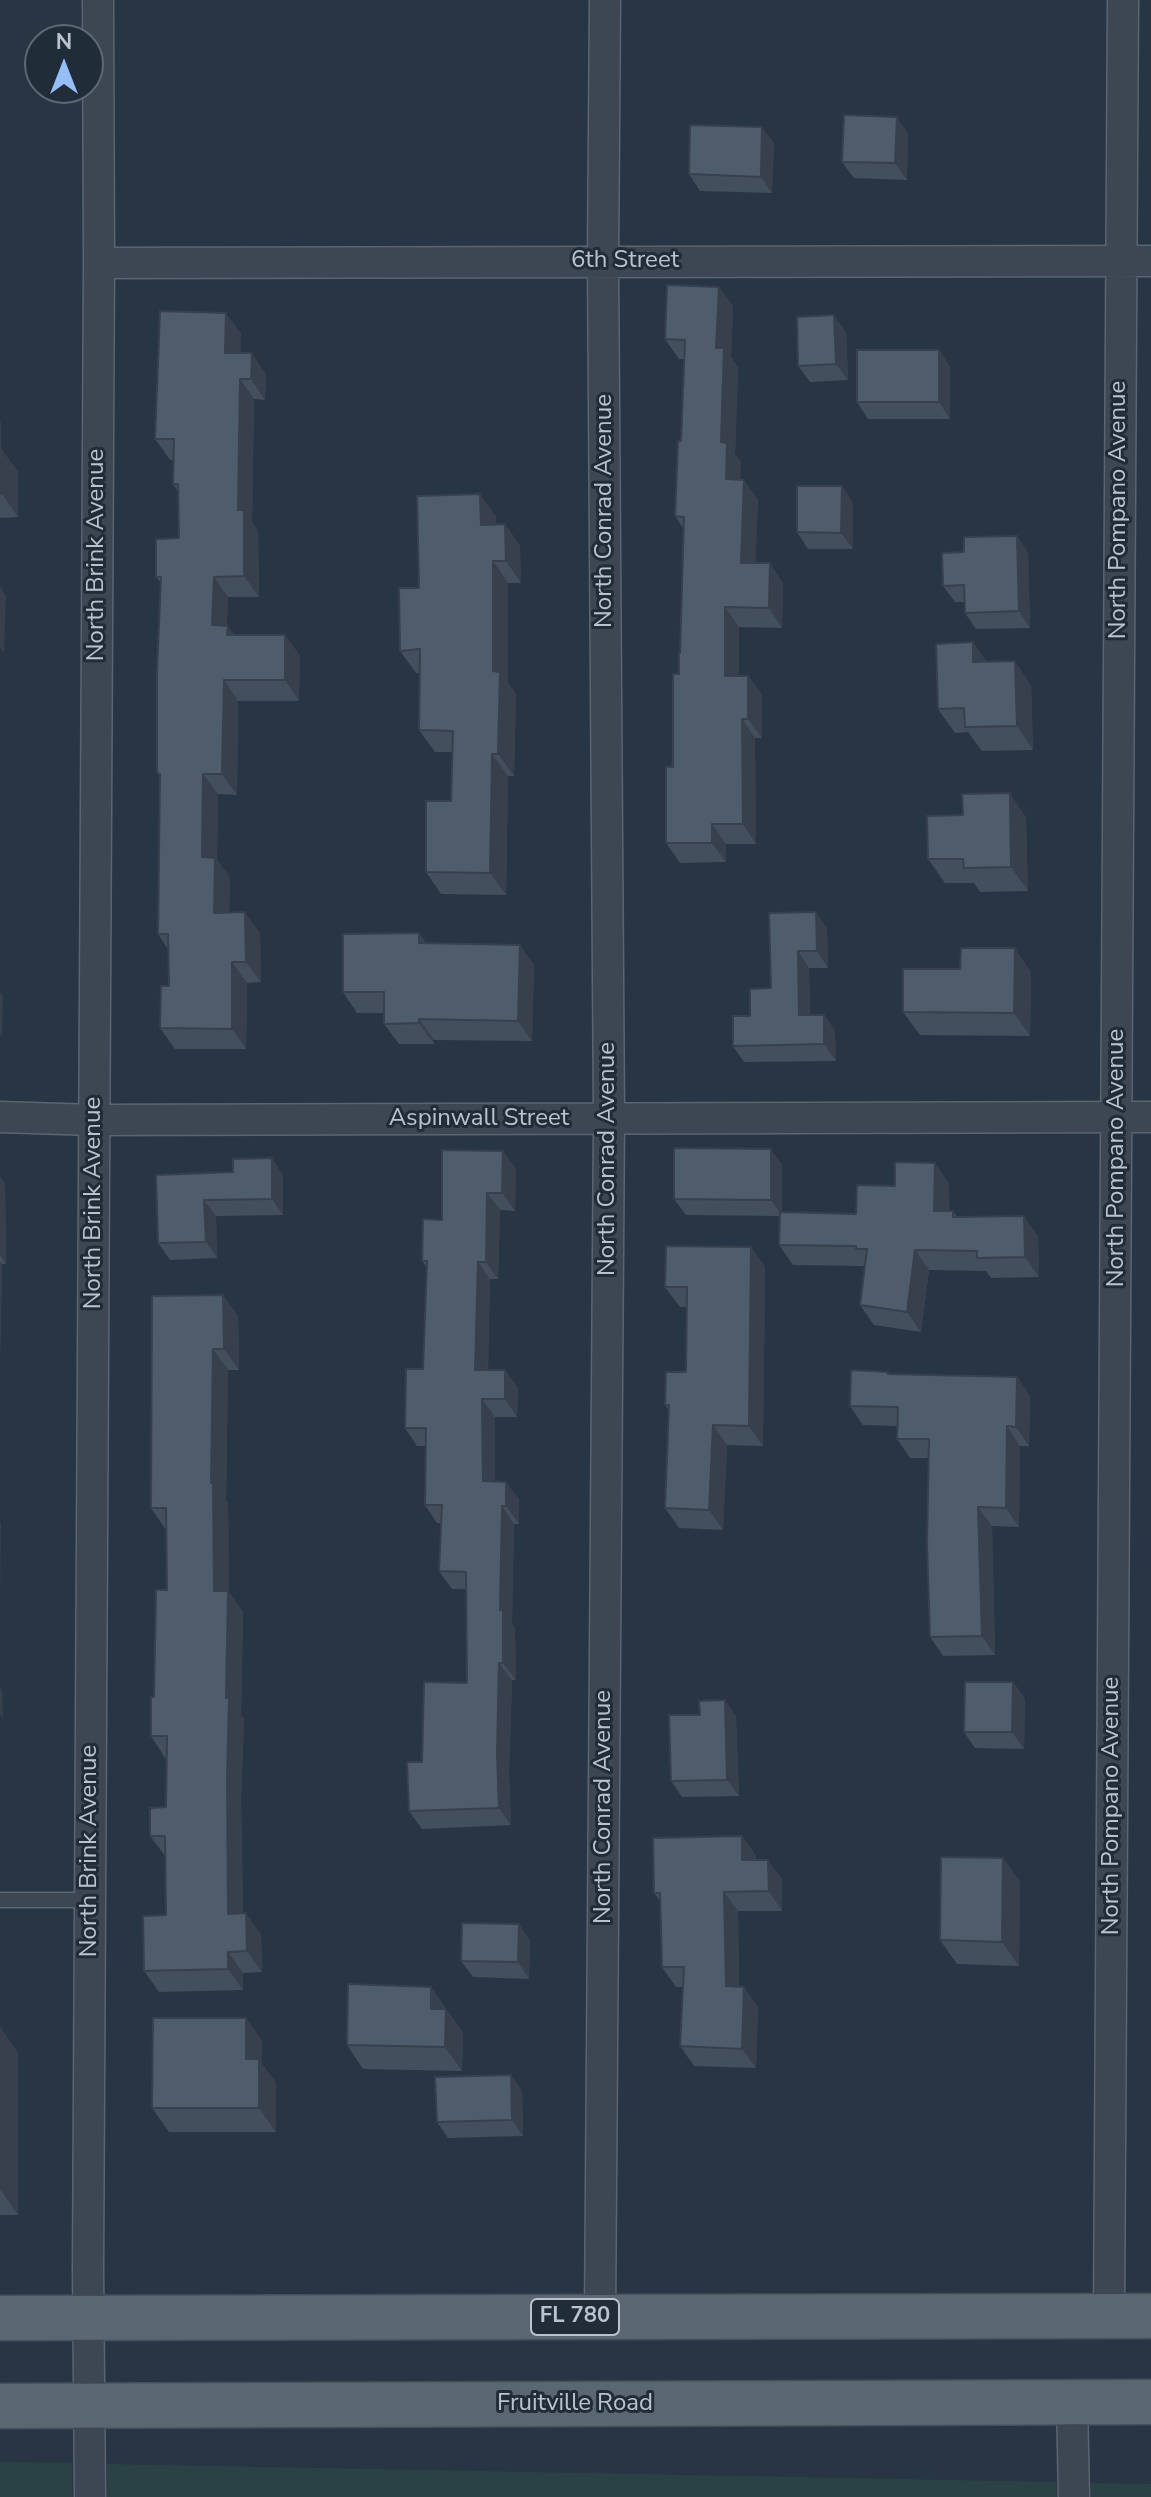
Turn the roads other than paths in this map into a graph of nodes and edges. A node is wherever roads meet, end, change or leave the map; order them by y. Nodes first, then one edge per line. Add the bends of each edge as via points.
1 (98, 0) edge
2 (605, 0) edge
3 (1123, 0) edge
4 (603, 261) junction
5 (1120, 261) junction
6 (1151, 261) edge
7 (99, 263) junction
8 (0, 1117) edge
9 (1117, 1117) junction
10 (1151, 1117) edge
11 (609, 1119) junction
12 (95, 1120) junction
13 (0, 1900) edge
14 (90, 1900) junction
15 (1130, 2316) edge
16 (600, 2317) junction
17 (0, 2318) edge
18 (88, 2318) junction
19 (1072, 2402) junction
20 (1151, 2402) edge
21 (0, 2406) edge
22 (88, 2407) junction
23 (90, 2497) edge
24 (1074, 2497) edge

1 - 7 street, North Brink Avenue
2 - 4 street, North Conrad Avenue
3 - 5 street, North Pompano Avenue
4 - 5 street, 6th Street
4 - 7 street, 6th Street
4 - 11 street, North Conrad Avenue
5 - 6 street, 6th Street
5 - 9 street, North Pompano Avenue
7 - 12 street, North Brink Avenue
8 - 12 street, Aspinwall Street
9 - 10 street, Aspinwall Street
9 - 11 street, Aspinwall Street
9 - 15 street, North Pompano Avenue
11 - 12 street, Aspinwall Street
11 - 16 street, North Conrad Avenue
12 - 14 street, North Brink Avenue
13 - 14 lane
14 - 18 street, North Brink Avenue
15 - 16 main road, FL 780
16 - 18 main road, FL 780
17 - 18 main road, FL 780
18 - 22 street, North Brink Avenue
19 - 20 main road, Fruitville Road
19 - 22 main road, Fruitville Road
19 - 24 street
21 - 22 main road, Fruitville Road
22 - 23 street, North Brink Avenue

